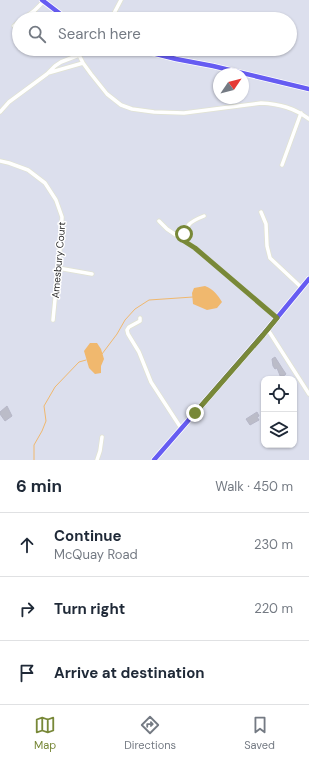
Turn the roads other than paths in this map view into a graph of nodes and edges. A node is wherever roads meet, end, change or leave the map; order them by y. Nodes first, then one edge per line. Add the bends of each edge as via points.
1 (121, 0) edge
2 (43, 1) edge
3 (33, 12) edge
4 (58, 12) edge
5 (115, 12) edge
6 (76, 56) edge
7 (80, 56) edge
8 (164, 56) edge
9 (83, 63) junction
10 (47, 74) junction
11 (309, 89) edge
12 (0, 112) edge
13 (301, 113) junction
14 (309, 119) edge
15 (0, 161) edge
16 (282, 165) dead end
17 (261, 212) dead end
18 (204, 216) dead end
19 (159, 220) dead end
20 (184, 241) junction
21 (58, 268) junction
22 (92, 274) dead end
23 (309, 279) edge
24 (302, 288) junction
25 (140, 318) dead end
26 (277, 318) junction
27 (53, 320) dead end
28 (267, 330) junction
29 (309, 394) edge
30 (182, 428) junction
31 (102, 437) dead end
32 (97, 460) edge
33 (154, 460) edge

1 - 5 street
2 - 3 street
2 - 4 main road
6 - 10 street via 61,62
7 - 9 street
8 - 11 main road
9 - 10 street
9 - 13 street via 107,94 121,105 132,109 184,113 261,102
10 - 12 street via 9,102
13 - 14 street
13 - 16 street
15 - 21 street, Amesbury Court via 28,170 45,183 56,200 62,217
17 - 24 street via 266,224 270,258
18 - 20 street via 186,228
19 - 20 street
20 - 26 street
21 - 22 street
21 - 27 street, Amesbury Court
23 - 24 main road
24 - 26 main road
25 - 30 street via 140,321 129,327 128,334 139,352 151,382
26 - 28 main road
28 - 29 street
28 - 30 main road
30 - 33 main road
31 - 32 street

